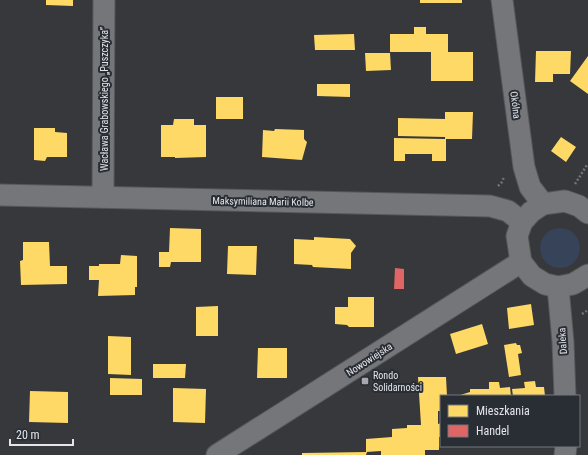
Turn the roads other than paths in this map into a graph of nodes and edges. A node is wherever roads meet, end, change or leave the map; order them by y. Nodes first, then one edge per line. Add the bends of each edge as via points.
1 (104, 0) edge
2 (502, 0) edge
3 (0, 195) edge
4 (104, 197) junction
5 (585, 203) edge
6 (543, 204) junction
7 (522, 222) junction
8 (521, 262) junction
9 (588, 275) edge
10 (558, 286) junction
11 (565, 395) edge
12 (217, 455) edge

1 - 4 street, Wacława Grabowskiego „Puszczyka”
2 - 6 street, Okólna via 524,167 530,187
3 - 4 street, Maksymiliana Marii Kolbe
4 - 7 street, Maksymiliana Marii Kolbe via 490,206 508,211
5 - 6 street via 565,201
6 - 7 street
7 - 8 street via 517,236
8 - 10 street via 532,276 545,284
8 - 12 street, Nowowiejska
9 - 10 street via 573,284
10 - 11 street, Daleka

